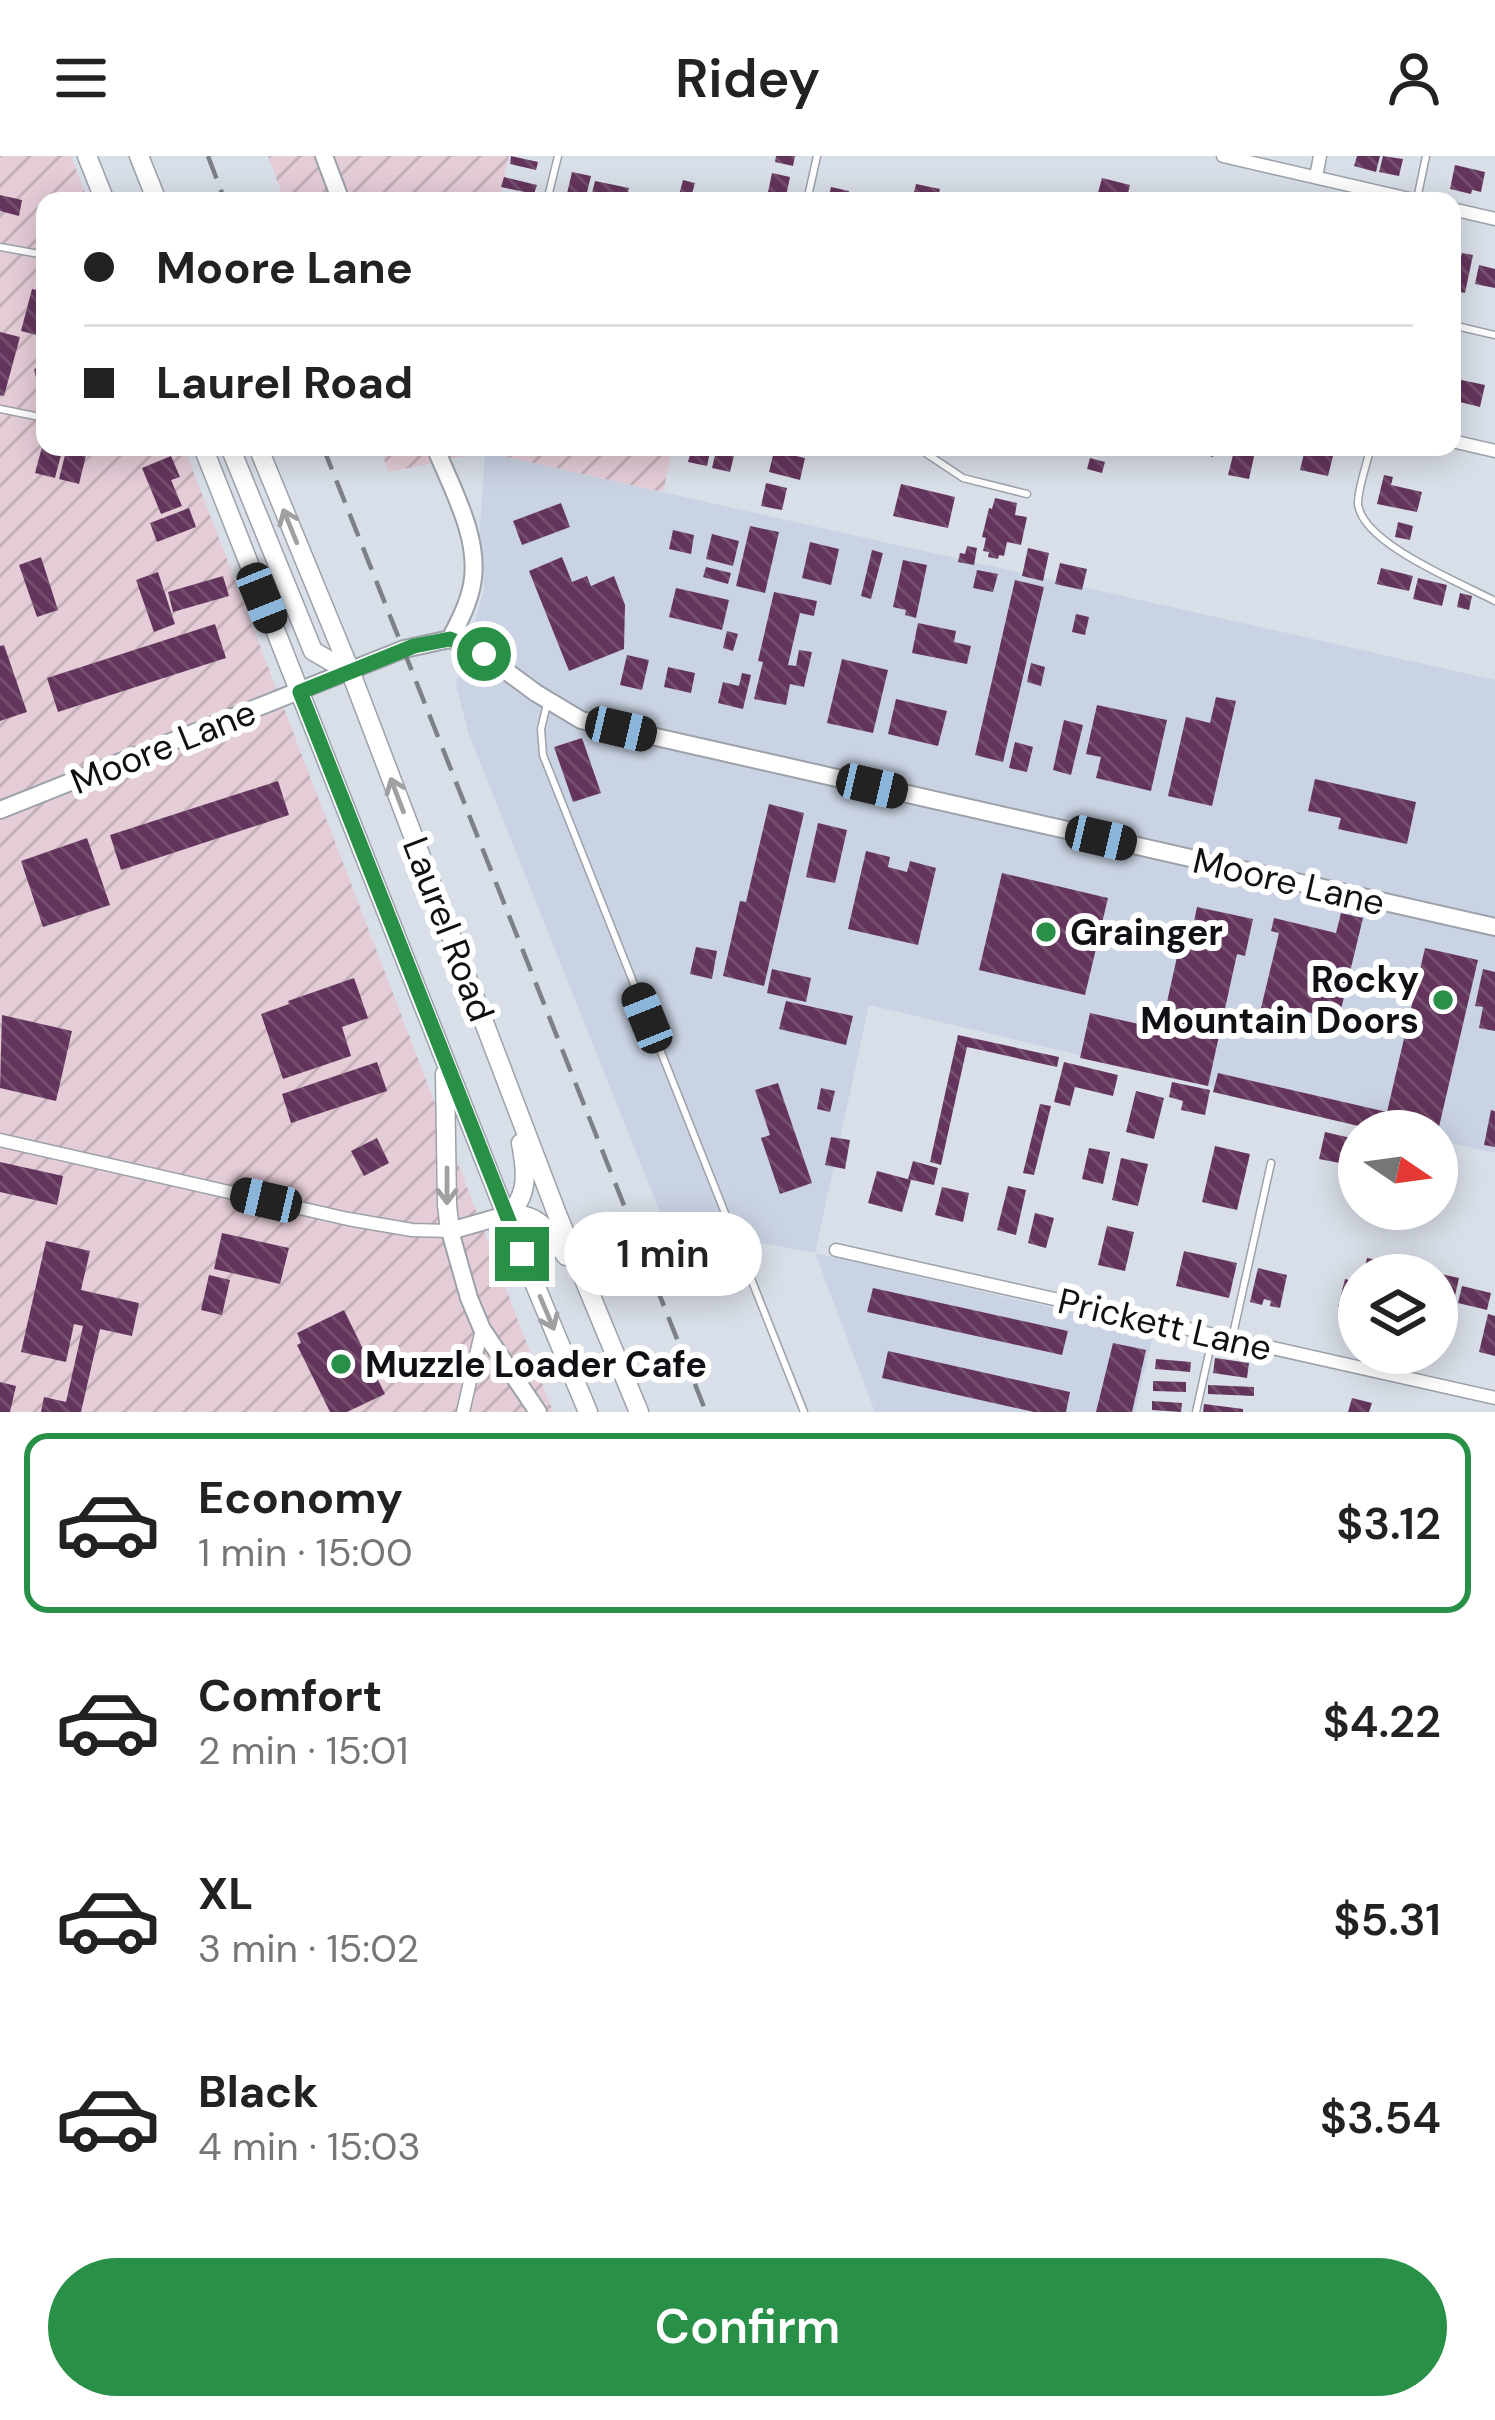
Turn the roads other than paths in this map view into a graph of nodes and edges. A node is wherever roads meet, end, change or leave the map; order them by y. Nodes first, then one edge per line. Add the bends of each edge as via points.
1 (87, 156) edge
2 (139, 156) edge
3 (324, 156) edge
4 (558, 156) edge
5 (817, 156) edge
6 (1223, 156) edge
7 (1321, 156) edge
8 (1426, 156) edge
9 (1316, 177) junction
10 (101, 192) edge
11 (153, 192) edge
12 (338, 192) edge
13 (550, 192) edge
14 (809, 192) edge
15 (1379, 192) edge
16 (1419, 192) edge
17 (1461, 211) edge
18 (1495, 219) edge
19 (0, 247) edge
20 (36, 253) edge
21 (1461, 327) edge
22 (1495, 335) edge
23 (0, 409) edge
24 (36, 416) edge
25 (1461, 443) edge
26 (1495, 451) edge
27 (206, 456) edge
28 (234, 456) edge
29 (262, 456) edge
30 (439, 456) edge
31 (930, 456) edge
32 (1369, 456) edge
33 (1027, 494) dead end
34 (1495, 602) edge
35 (450, 639) junction
36 (351, 673) junction
37 (300, 692) junction
38 (548, 700) junction
39 (0, 810) edge
40 (1495, 927) edge
41 (444, 1057) junction
42 (511, 1093) junction
43 (0, 1140) edge
44 (1271, 1163) dead end
45 (506, 1215) junction
46 (450, 1231) junction
47 (836, 1250) dead end
48 (586, 1285) junction
49 (482, 1329) junction
50 (1214, 1335) junction
51 (1232, 1339) junction
52 (1495, 1398) edge
53 (463, 1412) edge
54 (538, 1412) edge
55 (588, 1412) edge
56 (639, 1412) edge
57 (804, 1412) edge
58 (1196, 1412) edge

1 - 10 main road
2 - 11 main road
3 - 12 street
4 - 13 lane
5 - 14 lane
6 - 9 street
7 - 9 street
8 - 16 lane
9 - 15 street
17 - 18 street
19 - 20 lane
21 - 22 lane
23 - 24 lane
25 - 26 street
27 - 37 main road, Laurel Road
28 - 36 main road via 313,651
36 -> 29 main road, Laurel Road
30 - 35 street via 473,555 465,610
31 - 33 lane via 963,478
32 - 34 lane via 1358,505 1366,523 1386,544
35 - 36 street, Moore Lane
35 - 38 street, Moore Lane
36 - 37 street, Moore Lane
42 -> 36 main road, Laurel Road
37 - 39 street, Moore Lane
37 - 41 main road, Laurel Road
38 - 40 street, Moore Lane via 580,719
38 - 57 lane via 543,754
41 - 45 main road, Laurel Road
41 -> 46 main road
42 - 45 main road via 525,1174 520,1202
42 - 48 main road, Laurel Road
43 - 46 street via 354,1220
44 - 51 lane
45 - 46 street
45 - 48 main road via 538,1220
45 -> 55 main road, Laurel Road
46 - 49 street
47 - 50 street, Prickett Lane
48 - 56 main road, Laurel Road
49 - 53 street
49 - 54 street
50 - 51 street, Prickett Lane
50 - 58 lane
51 - 52 street, Prickett Lane

